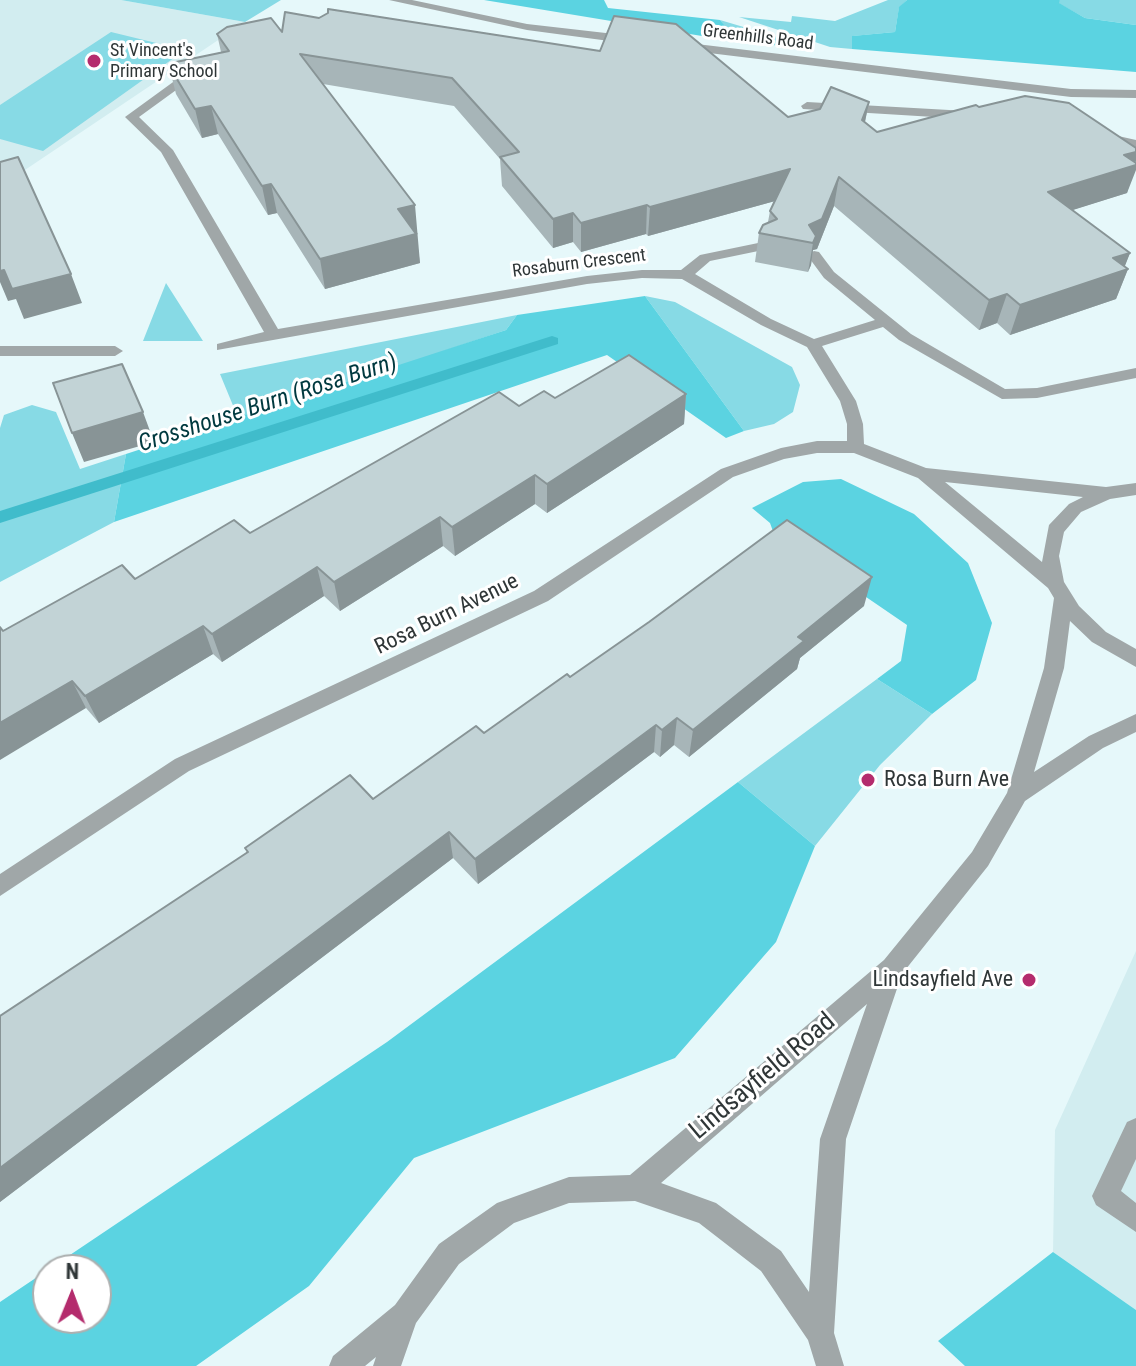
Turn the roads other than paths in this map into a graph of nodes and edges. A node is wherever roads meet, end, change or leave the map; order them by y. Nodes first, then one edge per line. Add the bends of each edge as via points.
1 (395, 0) edge
2 (653, 43) edge
3 (669, 45) edge
4 (208, 63) edge
5 (1071, 93) junction
6 (1136, 94) edge
7 (807, 106) dead end
8 (1136, 108) edge
9 (988, 116) edge
10 (1086, 130) edge
11 (1136, 144) edge
12 (763, 246) edge
13 (814, 255) edge
14 (685, 275) junction
15 (887, 321) junction
16 (273, 335) junction
17 (813, 344) junction
18 (223, 347) dead end
19 (5, 351) edge
20 (115, 351) dead end
21 (0, 371) edge
22 (1136, 373) edge
23 (856, 447) junction
24 (924, 474) junction
25 (1136, 489) edge
26 (1106, 493) junction
27 (1059, 590) junction
28 (1136, 659) edge
29 (1136, 722) edge
30 (1017, 795) junction
31 (0, 886) edge
32 (892, 968) junction
33 (1136, 1131) edge
34 (635, 1188) junction
35 (1136, 1219) edge
36 (405, 1315) junction
37 (820, 1333) junction
38 (343, 1366) edge
39 (387, 1366) edge
40 (830, 1366) edge

1 - 2 street via 527,27
3 - 5 street, Greenhills Road
4 - 16 street via 131,117 166,150
5 - 6 street, Greenhills Road
5 - 8 street, Greenhills Road
7 - 9 street
10 - 11 street
12 - 14 street via 705,258
13 - 15 street via 829,275
14 - 16 street, Rosaburn Crescent via 587,280
14 - 17 street, Rosaburn Crescent
15 - 17 street
15 - 22 street via 1002,394 1037,393
16 - 18 street, Rosaburn Crescent
17 - 23 street via 848,401
19 - 20 street
19 - 21 street
23 - 24 street, Rosa Burn Avenue
23 - 31 street, Rosa Burn Avenue via 781,454 727,473 541,596 182,765
24 - 26 street
24 - 27 street
25 - 26 street
26 - 27 street, Lindsayfield Road via 1075,508 1055,530 1050,556
27 - 28 street via 1099,637
27 - 30 street, Lindsayfield Road via 1054,668
29 - 30 street, Lindsayfield Road
30 - 32 street, Lindsayfield Road via 980,859
32 - 34 street, Lindsayfield Road
32 - 37 street, Lindsayfield Road via 833,1139
33 - 35 street via 1105,1196
34 - 36 street via 569,1190 506,1212 449,1254
34 - 37 street via 707,1212 771,1261
36 - 38 street
36 - 39 street
37 - 40 street

